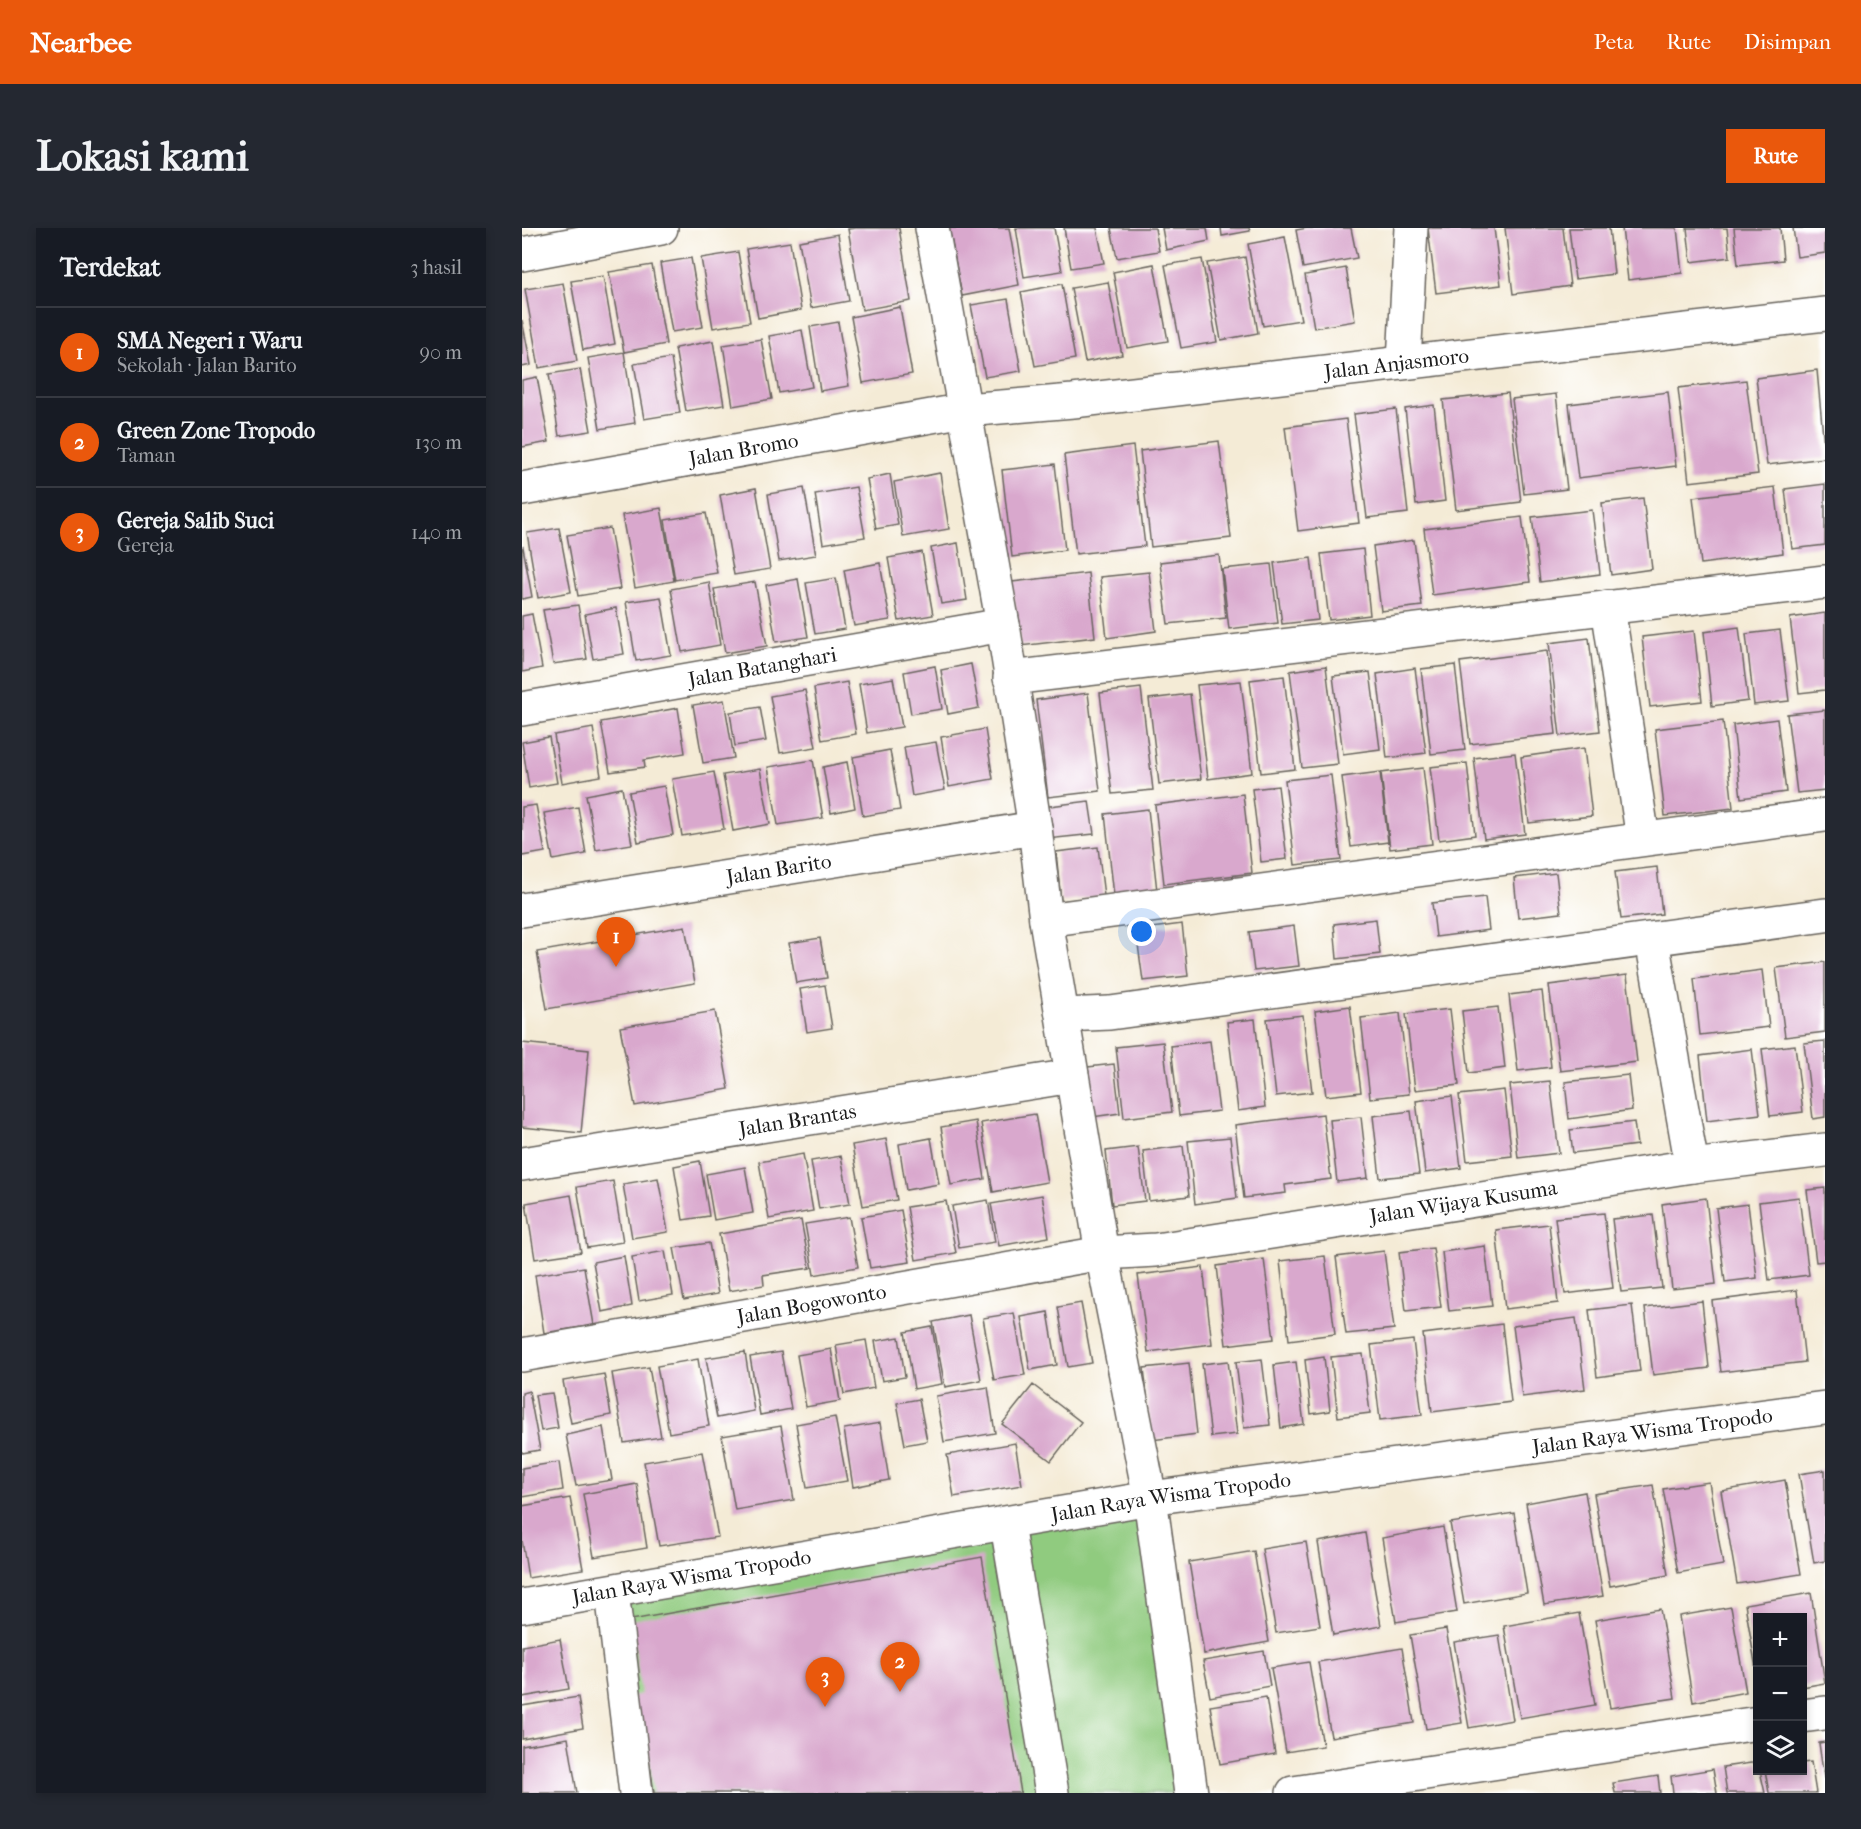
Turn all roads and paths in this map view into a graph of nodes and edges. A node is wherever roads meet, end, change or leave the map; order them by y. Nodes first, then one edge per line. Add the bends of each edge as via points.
1 (661, 228) edge
2 (932, 228) edge
3 (1411, 228) edge
4 (522, 254) edge
5 (1825, 314) edge
6 (1404, 362) junction
7 (965, 410) junction
8 (522, 489) edge
9 (1825, 582) edge
10 (1608, 608) junction
11 (1004, 625) junction
12 (1010, 678) junction
13 (522, 709) edge
14 (1825, 815) edge
15 (1035, 828) junction
16 (1643, 839) junction
17 (522, 910) edge
18 (1825, 915) edge
19 (1046, 920) junction
20 (1652, 940) junction
21 (1063, 1015) junction
22 (1072, 1076) junction
23 (1825, 1150) edge
24 (522, 1164) edge
25 (1692, 1166) junction
26 (1102, 1253) junction
27 (522, 1355) edge
28 (1825, 1408) edge
29 (1150, 1498) junction
30 (1007, 1525) junction
31 (612, 1592) junction
32 (522, 1606) edge
33 (1825, 1713) edge
34 (1807, 1715) edge
35 (1753, 1724) edge
36 (636, 1793) edge
37 (1052, 1793) edge
38 (1191, 1793) edge
39 (1293, 1793) edge

1 - 4 street
2 - 7 street
3 - 6 street
5 - 6 street, Jalan Anjasmoro
6 - 7 street, Jalan Anjasmoro
7 - 8 street, Jalan Bromo
7 - 11 street
9 - 10 street
10 - 12 street
10 - 16 street
11 - 12 street
11 - 13 street, Jalan Batanghari
12 - 15 street
14 - 16 street
15 - 17 street, Jalan Barito
15 - 19 street
16 - 19 street
18 - 20 street
19 - 21 street
20 - 21 street
20 - 25 street
21 - 22 street
22 - 24 street, Jalan Brantas
22 - 26 street
23 - 25 street, Jalan Wijaya Kusuma
25 - 26 street, Jalan Wijaya Kusuma via 1156,1250
26 - 27 street, Jalan Bogowonto
26 - 29 street
28 - 29 street, Jalan Raya Wisma Tropodo
29 - 30 street, Jalan Raya Wisma Tropodo
29 - 38 street
30 - 31 street, Jalan Raya Wisma Tropodo
30 - 37 street
31 - 32 street, Jalan Raya Wisma Tropodo
31 - 36 street
33 - 34 street
35 - 39 street

